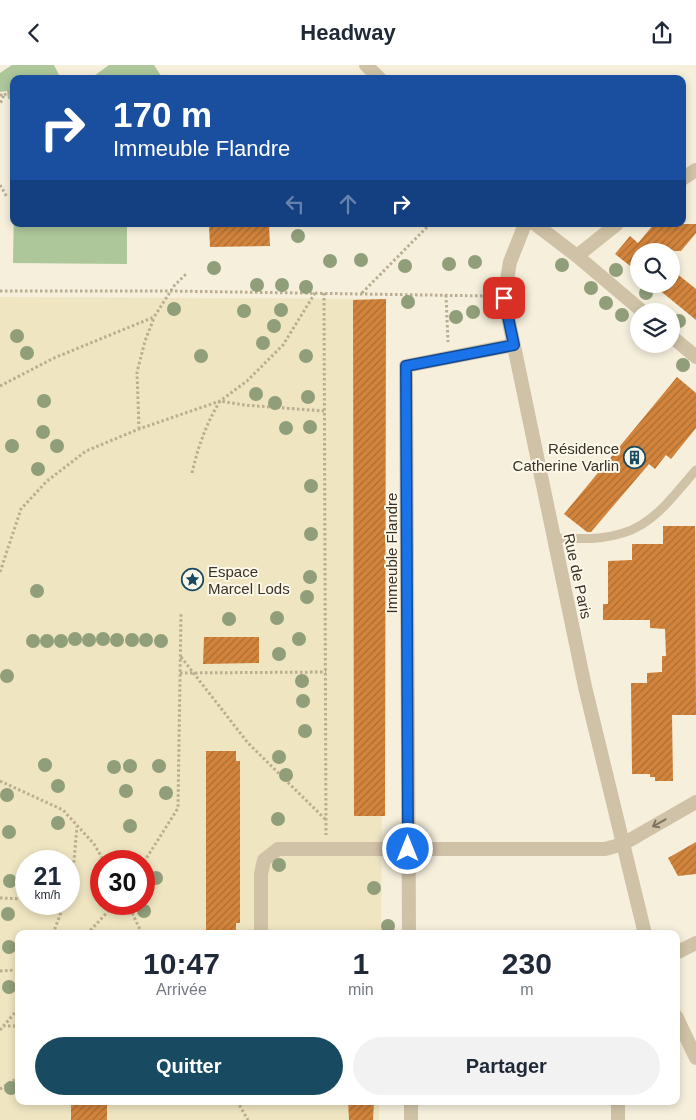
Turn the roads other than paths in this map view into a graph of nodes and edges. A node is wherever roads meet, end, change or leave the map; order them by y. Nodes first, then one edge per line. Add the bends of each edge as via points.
1 (366, 65) edge
2 (376, 75) edge
3 (524, 227) edge
4 (539, 227) edge
5 (612, 227) edge
6 (577, 256) junction
7 (633, 303) edge
8 (680, 344) edge
9 (514, 345) junction
10 (696, 357) edge
11 (696, 471) edge
12 (554, 538) junction
13 (696, 803) edge
14 (623, 844) junction
15 (408, 849) junction
16 (261, 930) edge
17 (409, 930) edge
18 (644, 930) edge
19 (696, 943) edge
20 (680, 951) edge
21 (680, 1025) edge
22 (696, 1058) edge
23 (411, 1105) edge
24 (618, 1105) edge
25 (411, 1120) edge
26 (618, 1120) edge

1 - 2 street
3 - 9 street, Rue de Paris via 510,262 504,298
4 - 6 street
5 - 6 street
6 - 7 street
8 - 10 street
9 - 12 street, Rue de Paris
9 - 15 street, Immeuble Flandre via 406,366
11 - 12 lane via 660,510 641,525 621,534 588,539
12 - 14 street, Rue de Paris via 584,687
13 -> 14 street
14 - 15 street via 605,849
14 - 18 street, Rue de Paris
15 - 16 street via 278,849 264,860 261,874
15 - 17 street
19 - 20 street
21 - 22 street
23 - 25 street
24 - 26 street

